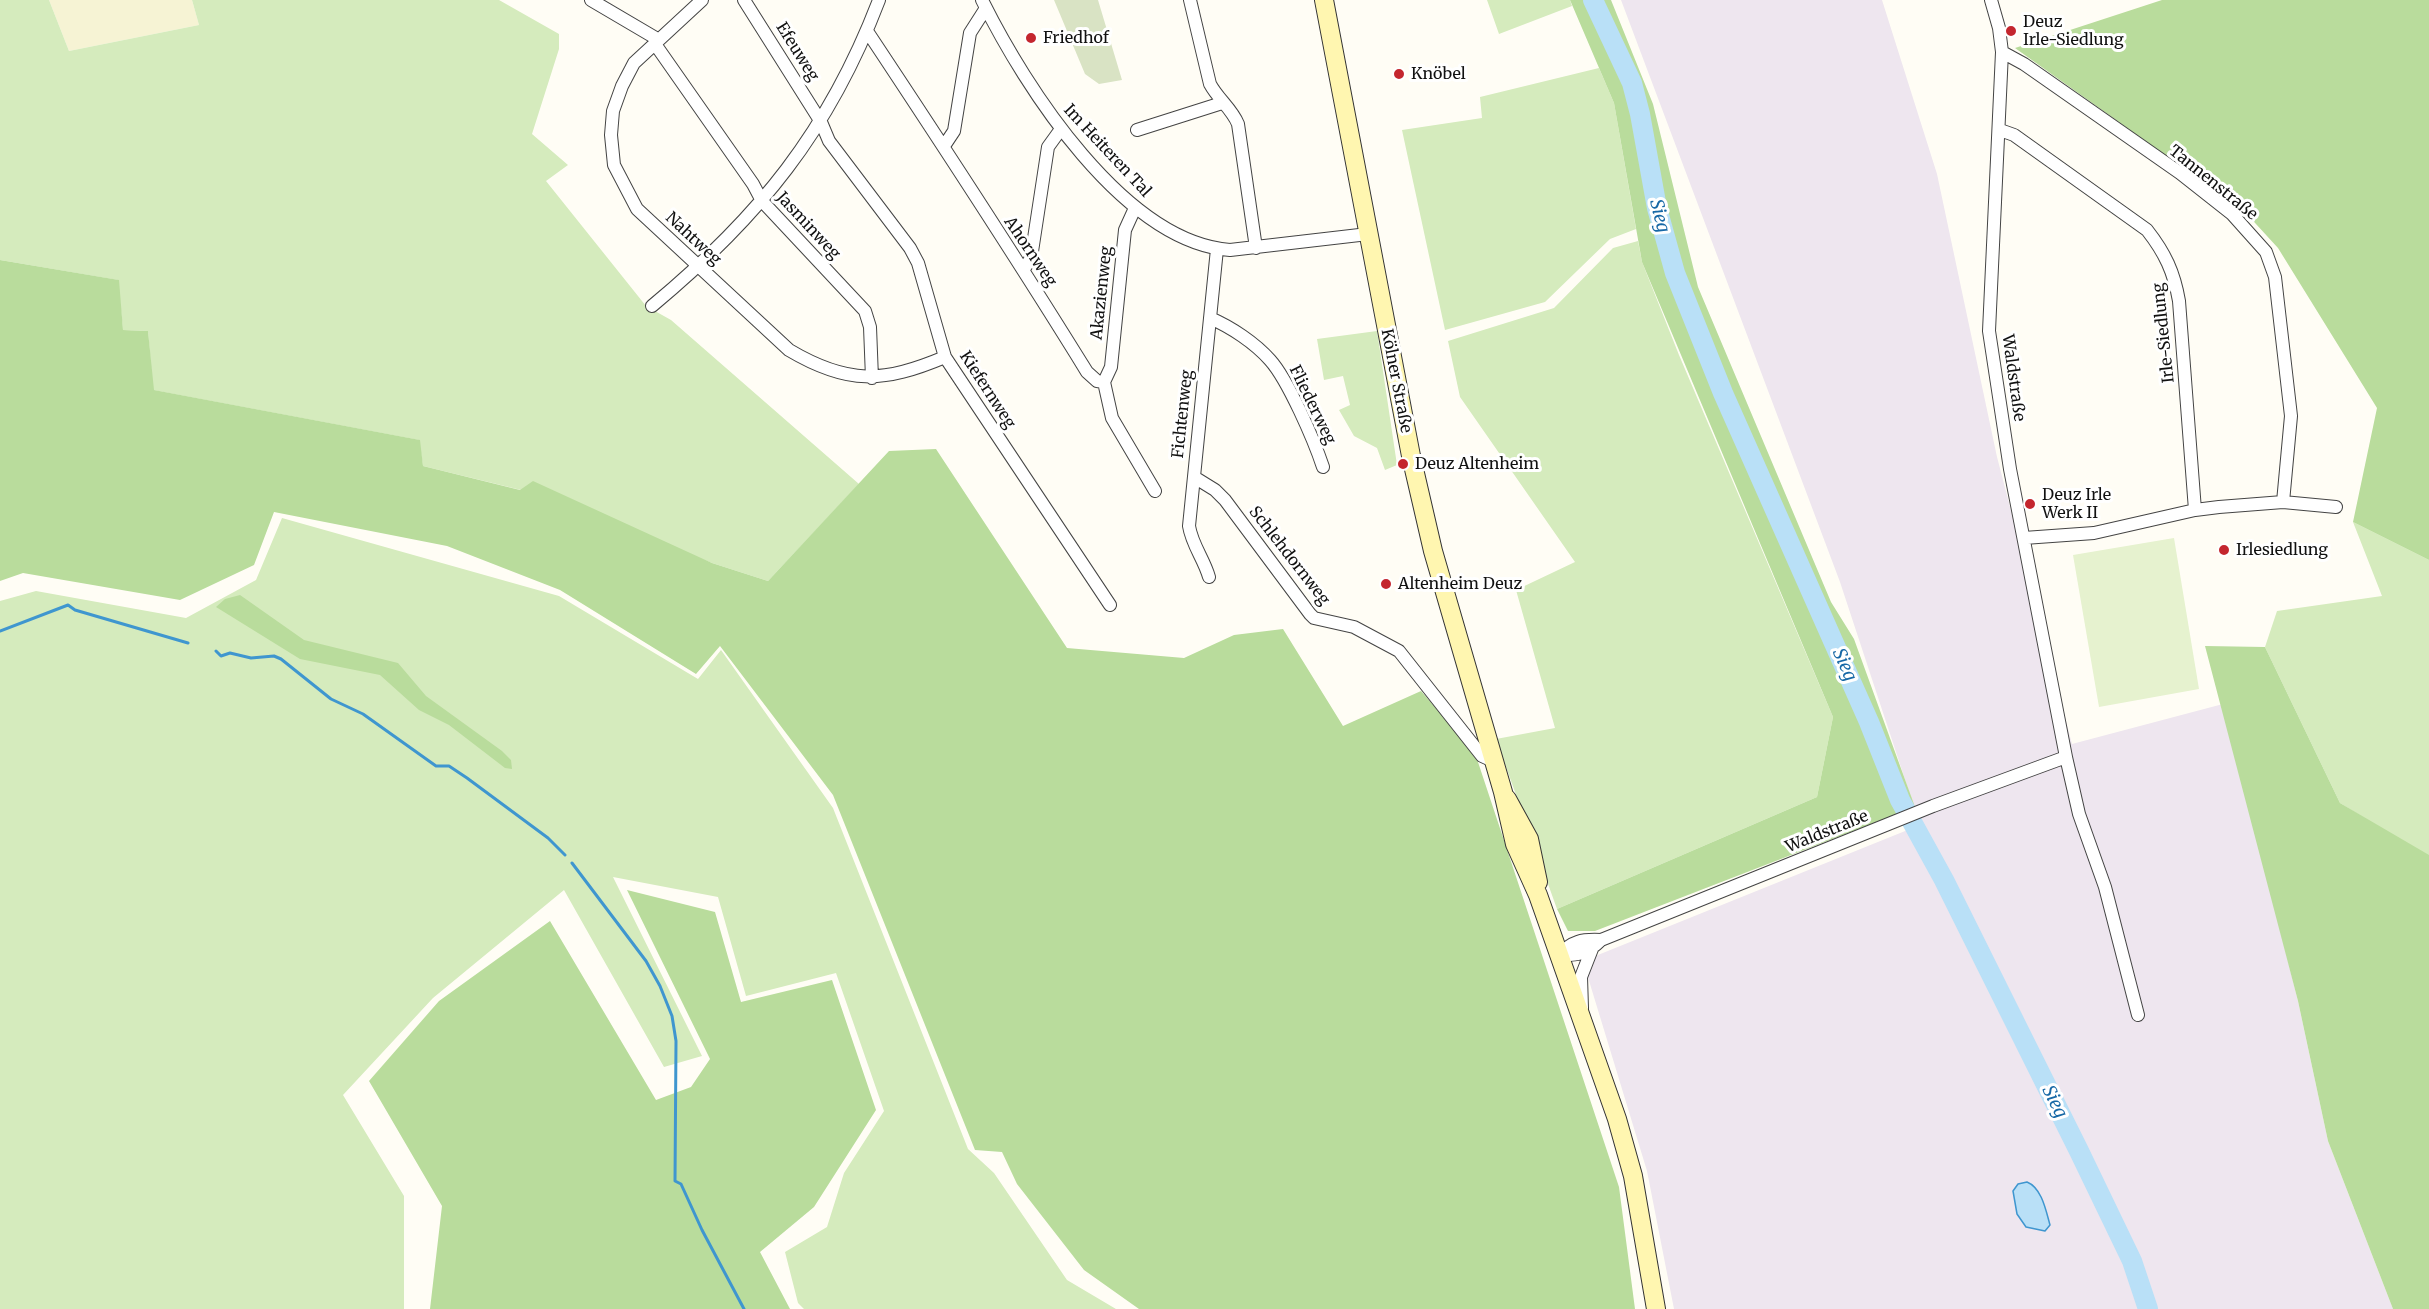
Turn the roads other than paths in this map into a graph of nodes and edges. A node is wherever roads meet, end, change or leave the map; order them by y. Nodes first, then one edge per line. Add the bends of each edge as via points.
1 (591, 0) edge
2 (702, 0) edge
3 (744, 0) edge
4 (879, 0) edge
5 (1190, 0) edge
6 (1324, 0) edge
7 (1991, 0) edge
8 (984, 4) edge
9 (867, 31) junction
10 (657, 42) junction
11 (2002, 52) junction
12 (1222, 103) junction
13 (821, 122) junction
14 (1060, 129) junction
15 (1137, 130) dead end
16 (2000, 130) junction
17 (944, 146) junction
18 (762, 201) junction
19 (1135, 208) junction
20 (1368, 234) junction
21 (1217, 249) junction
22 (1256, 249) junction
23 (698, 267) junction
24 (1024, 269) junction
25 (652, 306) dead end
26 (1210, 318) junction
27 (945, 357) junction
28 (872, 378) junction
29 (1104, 382) junction
30 (1323, 467) dead end
31 (1194, 477) junction
32 (1155, 491) dead end
33 (2283, 502) junction
34 (2336, 507) dead end
35 (2195, 510) junction
36 (2024, 538) junction
37 (1209, 578) dead end
38 (1110, 605) dead end
39 (2066, 757) junction
40 (1493, 761) junction
41 (1597, 945) junction
42 (1559, 955) junction
43 (2138, 1015) dead end
44 (1582, 1018) junction
45 (1656, 1309) edge

1 - 10 street
2 - 10 street, Nahtweg
3 - 13 street, Efeuweg
4 - 9 street
5 - 12 street via 1210,84
6 - 20 main road, Kölner Straße
7 - 11 street, Waldstraße
8 - 14 street, Im Heiteren Tal
8 - 17 street via 970,33 954,132
9 - 13 street
9 - 17 street, Ahornweg
10 - 18 street, Jasminweg
10 - 23 street, Nahtweg via 634,63 621,86 613,111 614,165 637,209
11 - 16 street, Waldstraße
11 - 33 street, Tannenstraße via 2180,173 2232,214 2266,252 2275,277 2291,416
12 - 15 street
12 - 22 street via 1238,124
13 - 18 street
13 - 27 street, Kiefernweg via 829,141 918,263
14 - 19 street, Im Heiteren Tal
14 - 24 street via 1048,147 1031,258
16 - 35 street, Irle-Siedlung via 2014,135 2147,230 2162,249 2173,272 2179,301
16 - 36 street, Waldstraße via 1989,331
17 - 24 street, Ahornweg via 1009,252
18 - 23 street
18 - 28 street, Jasminweg via 865,311 870,327
19 - 21 street, Im Heiteren Tal via 1175,233
19 - 29 street, Akazienweg via 1125,230 1111,368
20 - 22 street, Im Heiteren Tal
20 - 40 main road, Kölner Straße via 1416,478 1453,626
21 - 22 street, Im Heiteren Tal
21 - 26 street, Fichtenweg
23 - 25 street
23 - 28 street, Nahtweg via 789,350 814,365
24 - 29 street, Ahornweg via 1087,372
26 - 30 street, Fliederweg via 1244,338 1274,365
26 - 31 street, Fichtenweg
27 - 28 street, Nahtweg via 898,374
27 - 38 street, Kiefernweg
29 - 32 street via 1112,418
31 - 37 street, Fichtenweg via 1191,537
31 - 40 street, Schlehdornweg via 1224,500 1314,618 1354,627 1399,651 1482,756
33 - 34 street
33 - 35 street
35 - 36 street via 2094,533
36 - 39 street, Waldstraße
39 - 41 street, Waldstraße via 1898,820
39 - 43 street, Waldstraße
40 - 42 main road, Kölner Straße via 1503,792 1529,839 1538,895
41 - 42 street, Waldstraße via 1585,939 1570,944
41 - 44 street via 1581,977
42 - 44 main road, Kölner Straße
44 - 45 main road, Kölner Straße via 1633,1176

